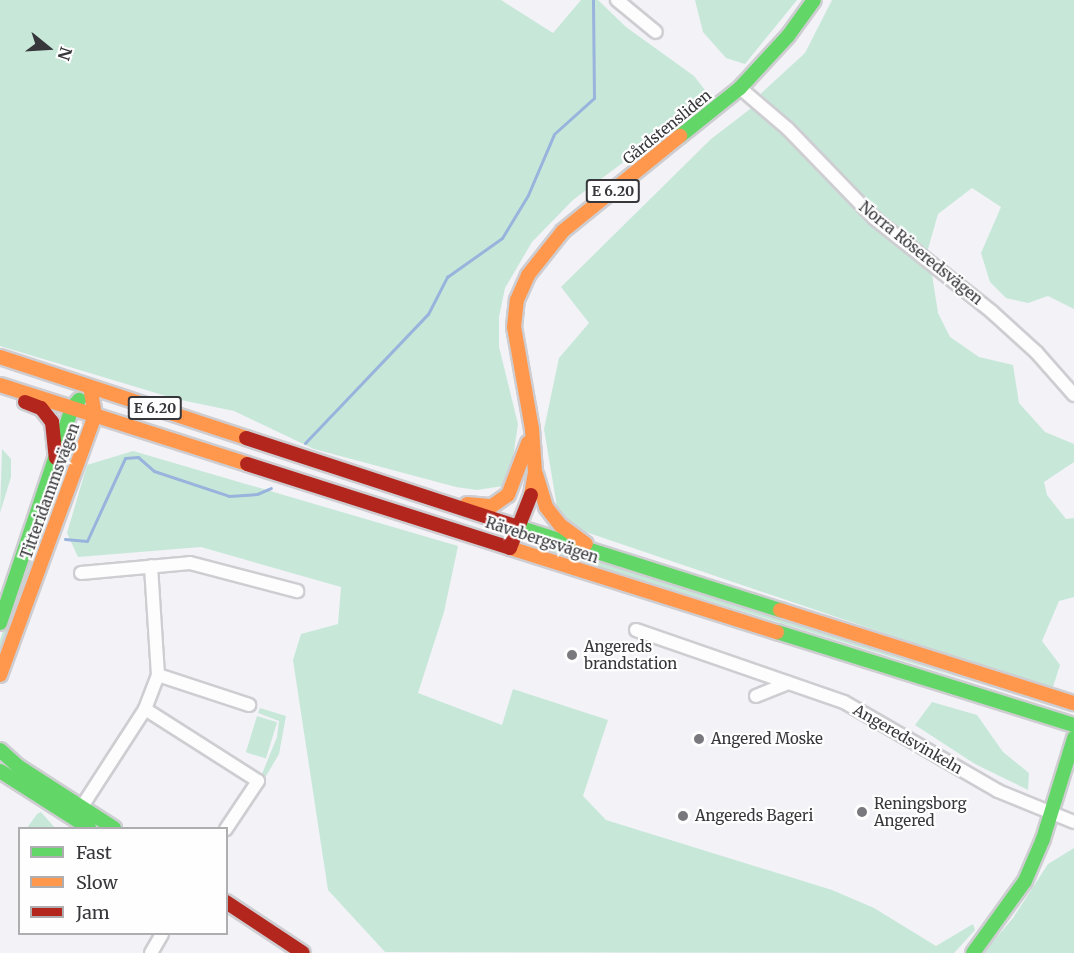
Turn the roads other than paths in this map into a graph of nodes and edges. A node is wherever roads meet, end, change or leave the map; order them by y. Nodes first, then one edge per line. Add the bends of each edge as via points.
1 (617, 0) edge
2 (814, 0) edge
3 (656, 32) dead end
4 (740, 88) junction
5 (0, 357) edge
6 (0, 385) edge
7 (90, 387) junction
8 (0, 392) edge
9 (1074, 395) edge
10 (72, 408) junction
11 (95, 415) junction
12 (532, 429) junction
13 (56, 458) junction
14 (535, 472) junction
15 (426, 498) junction
16 (518, 527) junction
17 (510, 548) junction
18 (609, 556) junction
19 (151, 566) junction
20 (81, 573) dead end
21 (297, 591) dead end
22 (0, 623) edge
23 (636, 630) dead end
24 (0, 675) edge
25 (158, 675) junction
26 (789, 683) junction
27 (756, 696) dead end
28 (1074, 703) edge
29 (249, 705) dead end
30 (145, 709) junction
31 (1074, 725) edge
32 (1074, 738) edge
33 (0, 750) edge
34 (0, 771) edge
35 (81, 808) junction
36 (1047, 818) junction
37 (1074, 822) edge
38 (87, 827) edge
39 (112, 827) edge
40 (227, 827) edge
41 (228, 903) edge
42 (228, 918) edge
43 (161, 935) edge
44 (151, 953) edge
45 (283, 953) edge
46 (303, 953) edge
47 (973, 953) edge

1 - 3 street
2 - 4 main road, Gårdstensliden / E 6.20 via 788,36
4 - 9 street, Norra Röseredsvägen via 788,129 874,218 1000,318
4 - 12 main road, Gårdstensliden / E 6.20 via 563,231 528,275 517,300 514,327
5 - 7 main road, Rävebergsvägen / E 6.20
6 - 10 main road, Rävebergsvägen / E 6.20
7 - 10 main road, Titteridammsvägen
7 - 11 main road, Titteridammsvägen
7 - 15 main road, Rävebergsvägen / E 6.20
8 - 13 main road via 48,415
10 - 11 main road, Rävebergsvägen / E 6.20
10 - 13 main road, Titteridammsvägen
11 - 17 main road, Rävebergsvägen / E 6.20
11 - 24 main road, Titteridammsvägen
12 - 14 main road, Gårdstensliden / E 6.20
12 - 15 main road, E 6.20 via 519,471 500,502 478,507
13 - 22 main road, Titteridammsvägen
14 - 16 main road, Gårdstensliden / E 6.20
14 - 18 main road, Rävebergsvägen via 546,507 560,525
15 - 16 main road, Rävebergsvägen / E 6.20
16 - 17 main road, Gårdstensliden / E 6.20
16 - 18 main road, Rävebergsvägen
17 - 31 main road, Rävebergsvägen
18 - 28 main road, Rävebergsvägen
19 - 20 street
19 - 21 street via 208,564
19 - 25 street
23 - 26 street, Angeredsvinkeln
25 - 29 street
25 - 30 street
26 - 27 street
26 - 36 street, Angeredsvinkeln via 844,702
30 - 35 street
30 - 40 street via 258,781
32 - 36 main road
33 - 35 main road
34 - 38 main road
35 - 39 main road
36 - 37 street, Angeredsvinkeln
36 - 47 main road via 1036,836 1017,890
41 - 46 main road
42 - 45 main road
43 - 44 street

